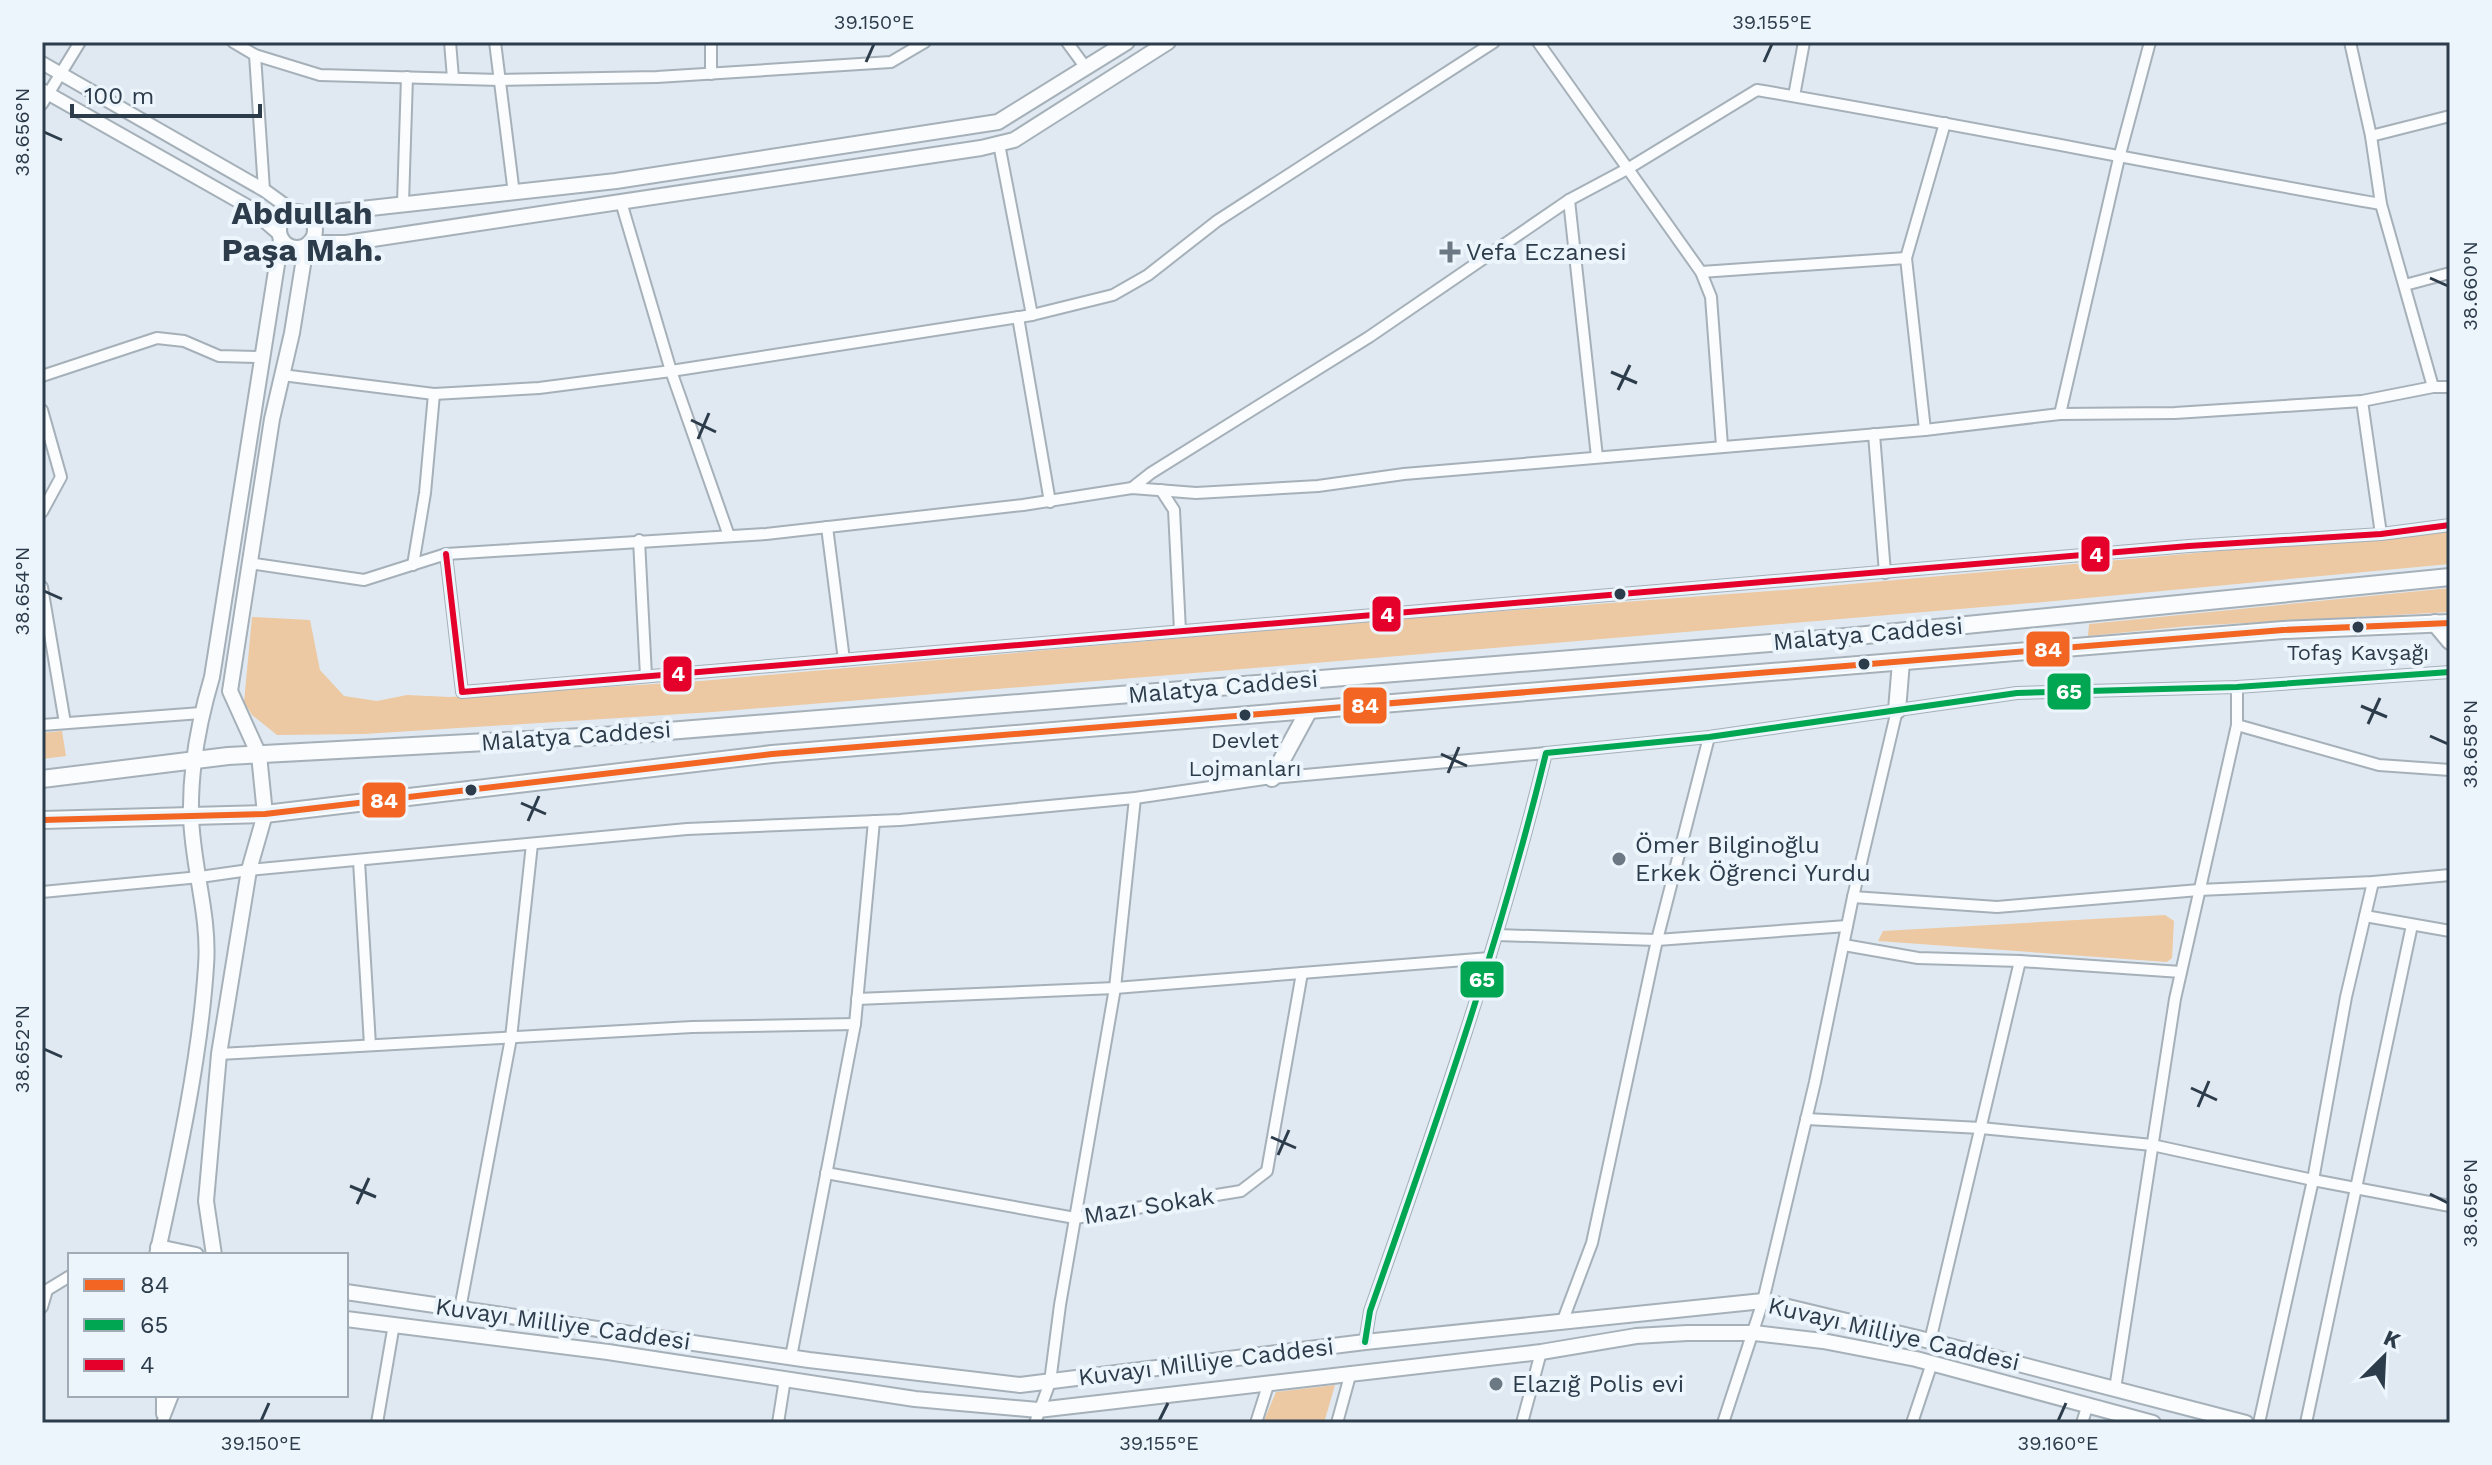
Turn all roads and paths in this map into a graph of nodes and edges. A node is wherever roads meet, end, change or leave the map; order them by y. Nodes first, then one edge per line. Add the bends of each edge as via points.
1 (80, 42) edge
2 (233, 42) edge
3 (450, 42) edge
4 (495, 42) edge
5 (711, 42) edge
6 (925, 42) edge
7 (1067, 42) edge
8 (1127, 42) edge
9 (1168, 42) edge
10 (1494, 42) edge
11 (1538, 42) edge
12 (1804, 42) edge
13 (2150, 42) edge
14 (2350, 42) edge
15 (255, 55) junction
16 (42, 63) edge
17 (1086, 68) junction
18 (711, 74) junction
19 (62, 75) junction
20 (407, 77) junction
21 (453, 78) junction
22 (500, 80) junction
23 (44, 96) edge
24 (1794, 96) junction
25 (2450, 116) edge
26 (1945, 123) junction
27 (2371, 136) junction
28 (999, 144) junction
29 (2119, 158) junction
30 (1629, 168) junction
31 (264, 190) junction
32 (514, 194) junction
33 (1569, 200) junction
34 (621, 202) junction
35 (403, 203) junction
36 (2381, 204) junction
37 (300, 213) junction
38 (280, 236) junction
39 (308, 244) junction
40 (1906, 258) junction
41 (1701, 272) junction
42 (2450, 273) edge
43 (2405, 285) junction
44 (1032, 315) junction
45 (1018, 317) junction
46 (261, 357) junction
47 (671, 371) junction
48 (282, 375) junction
49 (42, 376) edge
50 (2433, 387) junction
51 (2450, 387) edge
52 (434, 394) junction
53 (2362, 401) junction
54 (42, 410) edge
55 (2060, 414) junction
56 (1925, 430) junction
57 (1874, 434) junction
58 (1722, 446) junction
59 (1597, 457) junction
60 (1132, 488) junction
61 (1161, 490) junction
62 (1050, 502) junction
63 (42, 512) edge
64 (2450, 525) edge
65 (827, 527) junction
66 (2381, 534) junction
67 (729, 536) junction
68 (639, 540) junction
69 (446, 554) junction
70 (249, 563) junction
71 (413, 565) junction
72 (1885, 573) junction
73 (2450, 577) edge
74 (42, 587) edge
75 (2442, 623) edge
76 (1180, 631) junction
77 (2450, 641) edge
78 (844, 660) junction
79 (1901, 662) junction
80 (2450, 672) edge
81 (646, 676) junction
82 (2237, 687) junction
83 (1309, 710) junction
84 (1897, 710) junction
85 (201, 713) junction
86 (65, 723) junction
87 (42, 725) edge
88 (2237, 725) junction
89 (1709, 737) junction
90 (1546, 753) junction
91 (259, 755) junction
92 (195, 759) junction
93 (2450, 770) edge
94 (1272, 778) junction
95 (42, 779) edge
96 (1135, 798) junction
97 (265, 814) junction
98 (191, 816) junction
99 (42, 820) edge
100 (874, 821) junction
101 (532, 844) junction
102 (359, 861) junction
103 (249, 870) junction
104 (2450, 875) edge
105 (200, 877) junction
106 (2373, 882) junction
107 (2199, 890) junction
108 (42, 892) edge
109 (1853, 897) junction
110 (2365, 916) junction
111 (2412, 925) junction
112 (1847, 926) junction
113 (2450, 931) edge
114 (1497, 935) junction
115 (1657, 940) junction
116 (1844, 945) junction
117 (1490, 958) junction
118 (2020, 961) junction
119 (2181, 972) junction
120 (1302, 973) junction
121 (1115, 988) junction
122 (857, 999) junction
123 (855, 1024) junction
124 (511, 1038) junction
125 (370, 1045) junction
126 (219, 1054) junction
127 (1806, 1119) junction
128 (1981, 1128) junction
129 (2152, 1145) junction
130 (826, 1173) junction
131 (2313, 1180) junction
132 (2356, 1188) junction
133 (2450, 1206) edge
134 (1075, 1218) junction
135 (158, 1251) edge
136 (214, 1253) edge
137 (68, 1277) edge
138 (348, 1292) edge
139 (1763, 1301) junction
140 (42, 1307) edge
141 (460, 1309) junction
142 (348, 1319) edge
143 (1563, 1320) junction
144 (394, 1324) junction
145 (1754, 1333) junction
146 (1930, 1341) junction
147 (1365, 1342) junction
148 (1541, 1352) junction
149 (791, 1357) junction
150 (1932, 1363) junction
151 (1351, 1372) junction
152 (785, 1379) junction
153 (1050, 1382) junction
154 (1269, 1382) junction
155 (2115, 1389) junction
156 (162, 1397) edge
157 (172, 1397) edge
158 (2087, 1407) junction
159 (1036, 1416) edge
160 (162, 1422) edge
161 (377, 1423) edge
162 (778, 1423) edge
163 (1256, 1423) edge
164 (1337, 1423) edge
165 (1522, 1423) edge
166 (1723, 1423) edge
167 (1912, 1423) edge
168 (2082, 1423) edge
169 (2153, 1423) edge
170 (2246, 1423) edge
171 (2259, 1423) edge
172 (2306, 1423) edge

1 - 19 street
2 - 15 street
3 - 21 street
4 - 22 street
5 - 18 street
6 - 18 street via 891,62
7 - 17 street
8 - 17 main road
9 - 28 main road via 1014,140
10 - 44 street via 1217,221 1148,275 1113,295
11 - 30 street
12 - 24 street
13 - 29 street
14 - 27 street
15 - 20 street via 320,75
15 - 31 street
16 - 19 street
17 - 32 main road via 998,122
18 - 22 street
19 - 23 street
19 - 31 street
20 - 21 street
20 - 35 street
21 - 22 street
22 - 32 street
23 - 38 street via 247,206
24 - 26 street
24 - 30 street via 1757,90
25 - 27 street
26 - 29 street
26 - 40 street
27 - 36 street
28 - 34 main road
28 - 44 street
29 - 36 street
29 - 55 street
30 - 33 street
30 - 41 street
31 - 37 street
32 - 35 main road
33 - 59 street
33 - 60 street via 1369,337
34 - 39 main road via 346,243
34 - 47 street
35 - 37 main road
36 - 43 street
37 - 38 main road via 281,219
37 - 39 main road via 315,227
38 - 39 main road via 292,248
38 - 46 main road
39 - 48 main road
40 - 41 street
40 - 56 street
41 - 58 street via 1711,297
42 - 43 street
43 - 50 street
44 - 45 street
45 - 47 street
45 - 62 street
46 - 49 street via 219,356 184,341 157,338
46 - 85 main road via 212,677
47 - 52 street via 539,388
47 - 67 street
48 - 52 street
48 - 70 main road
50 - 51 street
50 - 53 street
52 - 71 street
53 - 55 street
53 - 66 street
54 - 63 street via 61,477
55 - 56 street
56 - 57 street
57 - 58 street
57 - 72 street
58 - 59 street
59 - 61 street via 1318,486
60 - 61 street
60 - 62 street
61 - 76 street via 1174,510
62 - 65 street
64 - 66 street
65 - 67 street
65 - 78 street
66 - 72 street
67 - 68 street
68 - 69 street
68 - 81 street
69 - 71 street
69 - 81 street via 462,692
70 - 71 street via 364,580
70 - 91 main road via 230,691
72 - 76 street
73 - 91 highway, Malatya Caddesi via 1830,638 618,735
74 - 86 street
75 - 77 highway
75 - 79 highway, Malatya Caddesi via 2283,630
76 - 78 street
78 - 81 street
79 - 83 highway, Malatya Caddesi
79 - 84 highway
80 - 82 street
82 - 84 street via 2017,693
82 - 88 street
83 - 94 highway
83 - 97 highway, Malatya Caddesi via 772,754
84 - 89 street
84 - 109 street
85 - 86 street
85 - 92 main road
86 - 87 street
88 - 93 street via 2379,765
88 - 107 street
89 - 90 street
89 - 115 street
90 - 94 street
90 - 114 street
91 - 92 highway, Malatya Caddesi
91 - 97 main road
92 - 95 highway, Malatya Caddesi
92 - 98 main road
94 - 96 street
96 - 100 street
96 - 121 street
97 - 98 highway, Malatya Caddesi
97 - 103 main road
98 - 99 highway, Malatya Caddesi
98 - 105 main road
100 - 101 street via 687,829
100 - 122 street
101 - 102 street
101 - 124 street
102 - 103 street
102 - 125 street
103 - 105 street
103 - 126 main road
104 - 106 street
105 - 108 street
105 - 135 main road via 207,965 188,1100
106 - 107 street
106 - 110 street
107 - 109 street via 1997,907
107 - 119 street
109 - 112 street
110 - 111 street
110 - 131 street
111 - 113 street
111 - 132 street
112 - 115 street
112 - 116 street
114 - 115 street
114 - 117 street
115 - 143 street via 1592,1243
116 - 118 street via 1918,958
116 - 127 street
117 - 120 street
117 - 147 street via 1370,1311
118 - 119 street
118 - 128 street
119 - 129 street
120 - 121 street
120 - 134 street, Mazı Sokak via 1267,1171 1241,1191
121 - 122 street
121 - 134 street
122 - 123 street
123 - 124 street
123 - 130 street
124 - 125 street
124 - 141 street
125 - 126 street
126 - 136 main road via 206,1201
127 - 128 street
127 - 139 street
128 - 129 street
128 - 146 street
129 - 131 street
129 - 155 street
130 - 134 street, Mazı Sokak
130 - 149 street
131 - 132 street
131 - 171 street
132 - 133 street
132 - 172 street
134 - 153 street
137 - 140 street via 47,1290
138 - 141 main road, Kuvayı Milliye Caddesi
139 - 143 main road, Kuvayı Milliye Caddesi
139 - 145 street
139 - 146 main road, Kuvayı Milliye Caddesi
141 - 149 main road, Kuvayı Milliye Caddesi
142 - 144 main road, Kuvayı Milliye Caddesi
143 - 147 main road, Kuvayı Milliye Caddesi
144 - 152 main road, Kuvayı Milliye Caddesi
144 - 161 street
145 - 148 main road, Kuvayı Milliye Caddesi via 1636,1336
145 - 150 main road, Kuvayı Milliye Caddesi
145 - 166 street
146 - 155 main road, Kuvayı Milliye Caddesi
147 - 153 main road, Kuvayı Milliye Caddesi
148 - 151 main road, Kuvayı Milliye Caddesi
148 - 165 street
149 - 153 main road, Kuvayı Milliye Caddesi via 1020,1385
150 - 158 main road, Kuvayı Milliye Caddesi
150 - 167 street
151 - 154 main road, Kuvayı Milliye Caddesi
151 - 164 street
152 - 159 main road, Kuvayı Milliye Caddesi
152 - 162 street
153 - 159 street
154 - 159 main road, Kuvayı Milliye Caddesi
154 - 163 street
155 - 170 main road, Kuvayı Milliye Caddesi
156 - 160 street
157 - 160 street
158 - 168 street
158 - 169 main road, Kuvayı Milliye Caddesi

